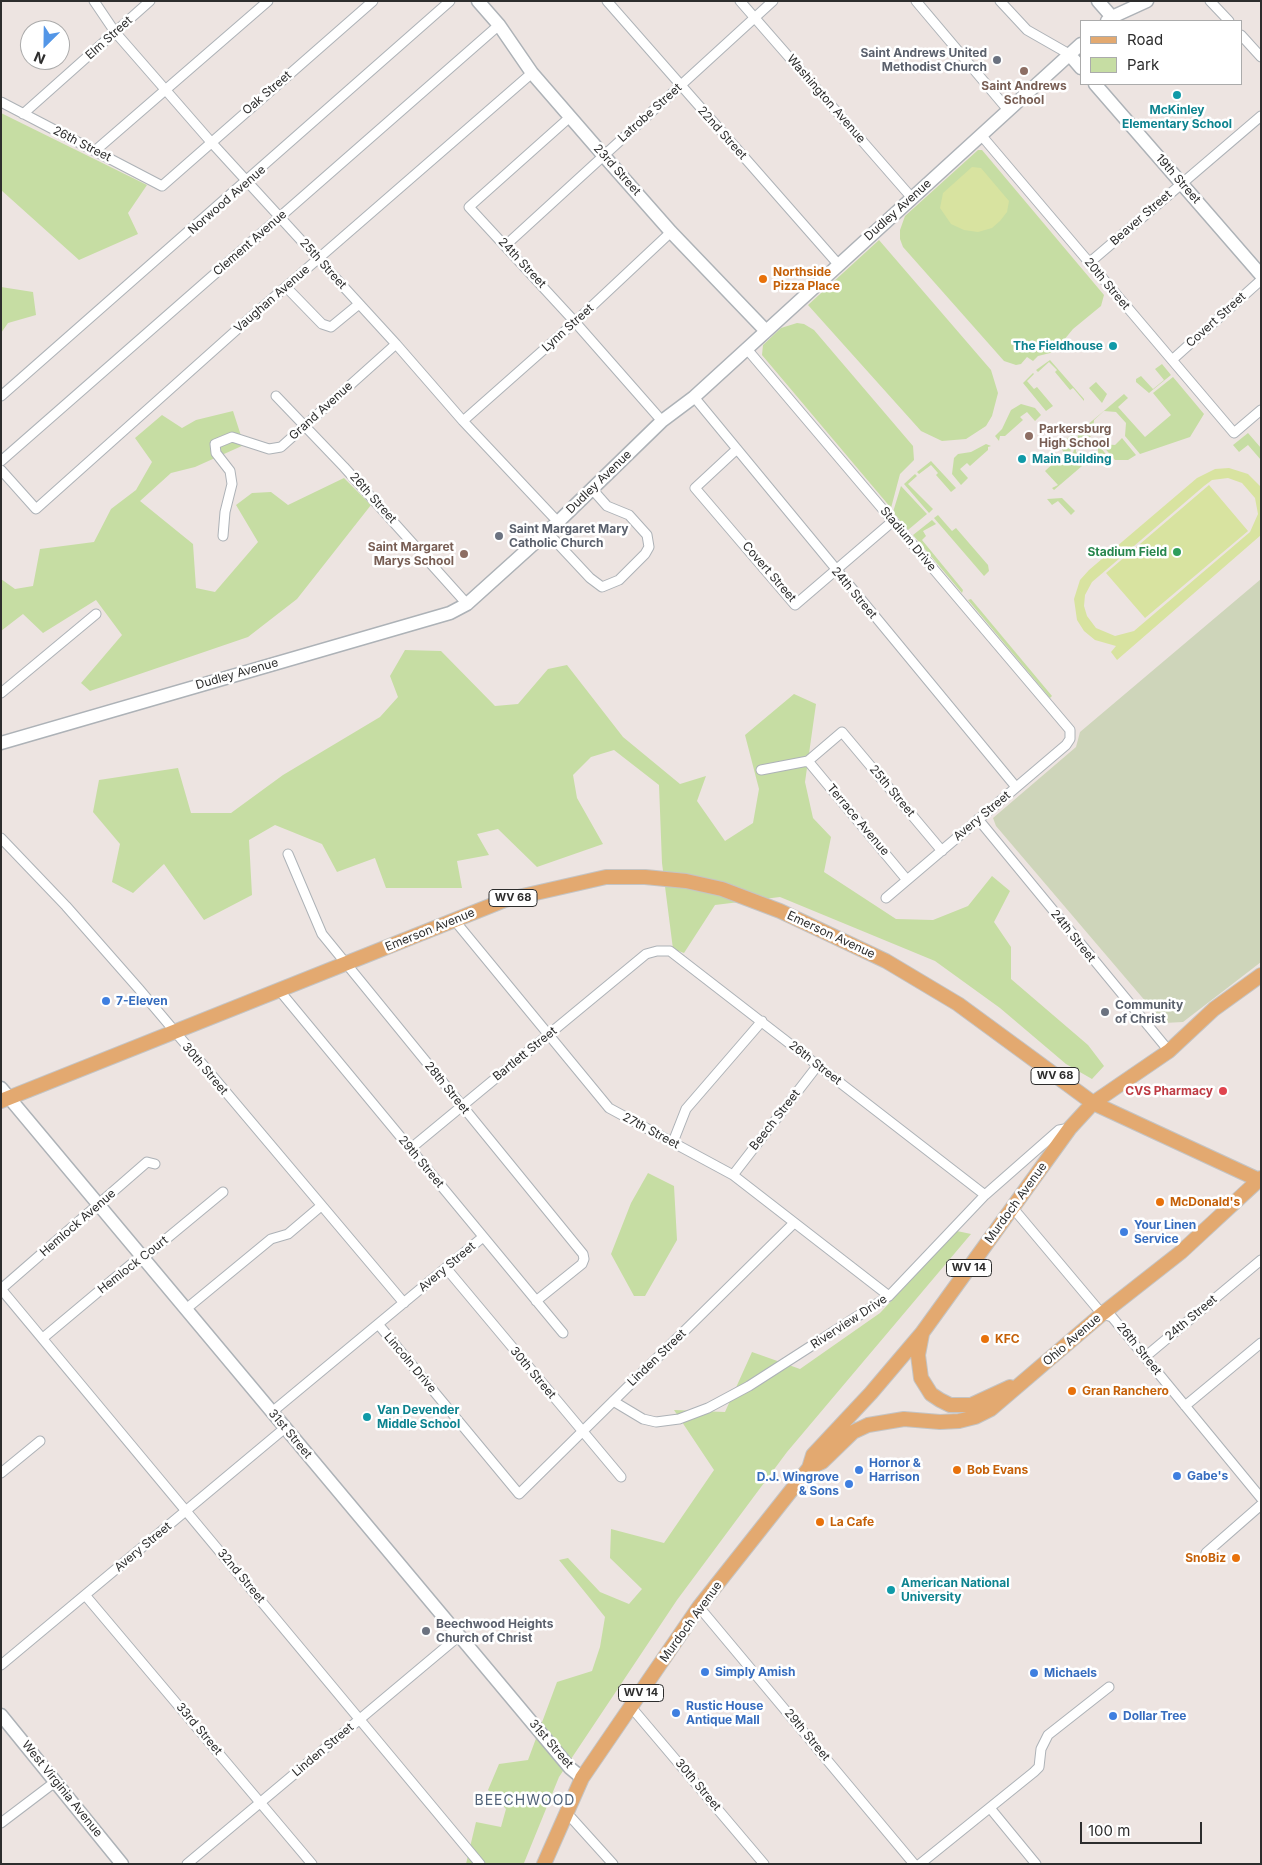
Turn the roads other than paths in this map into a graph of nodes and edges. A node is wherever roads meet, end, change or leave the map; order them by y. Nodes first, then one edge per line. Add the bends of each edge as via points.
1 (94, 1) edge
2 (150, 1) edge
3 (268, 1) edge
4 (373, 1) edge
5 (450, 1) edge
6 (478, 1) edge
7 (607, 1) edge
8 (740, 1) edge
9 (773, 1) edge
10 (916, 1) edge
11 (1000, 1) edge
12 (1098, 1) edge
13 (1147, 1) edge
14 (1210, 1) edge
15 (754, 17) junction
16 (1110, 19) edge
17 (1228, 20) edge
18 (499, 25) junction
19 (116, 32) junction
20 (1242, 36) edge
21 (1080, 45) edge
22 (1069, 54) junction
23 (1261, 57) edge
24 (1080, 67) edge
25 (532, 73) junction
26 (1096, 85) edge
27 (680, 86) junction
28 (165, 89) junction
29 (1, 102) edge
30 (1008, 110) junction
31 (23, 114) junction
32 (1261, 116) edge
33 (570, 117) junction
34 (981, 135) junction
35 (211, 142) junction
36 (96, 150) junction
37 (604, 156) junction
38 (248, 181) junction
39 (1181, 183) junction
40 (162, 186) joint
41 (912, 198) junction
42 (280, 217) junction
43 (671, 232) junction
44 (506, 246) junction
45 (317, 259) junction
46 (1089, 263) junction
47 (838, 264) junction
48 (1261, 275) edge
49 (1261, 280) edge
50 (286, 287) junction
51 (359, 304) junction
52 (575, 322) junction
53 (766, 331) junction
54 (396, 344) junction
55 (746, 348) junction
56 (1172, 360) junction
57 (1, 396) edge
58 (276, 396) dead end
59 (694, 397) junction
60 (1261, 410) edge
61 (463, 421) junction
62 (662, 421) junction
63 (304, 426) junction
64 (736, 449) junction
65 (1, 461) edge
66 (1, 470) edge
67 (592, 489) junction
68 (893, 521) junction
69 (558, 522) junction
70 (547, 532) junction
71 (223, 536) dead end
72 (836, 571) junction
73 (467, 604) junction
74 (96, 614) dead end
75 (1, 694) edge
76 (1070, 730) joint
77 (1, 743) edge
78 (808, 760) junction
79 (761, 770) dead end
80 (1016, 787) junction
81 (978, 820) junction
82 (1, 838) edge
83 (942, 850) junction
84 (288, 854) dead end
85 (908, 880) junction
86 (886, 898) dead end
87 (455, 921) junction
88 (640, 959) joint
89 (346, 964) junction
90 (1261, 975) edge
91 (279, 990) junction
92 (762, 1021) junction
93 (174, 1033) junction
94 (548, 1034) junction
95 (1169, 1051) junction
96 (818, 1065) junction
97 (4, 1096) edge
98 (1093, 1103) junction
99 (461, 1105) junction
100 (1070, 1128) junction
101 (673, 1142) junction
102 (410, 1149) junction
103 (155, 1164) dead end
104 (733, 1175) junction
105 (1260, 1181) edge
106 (223, 1192) dead end
107 (985, 1195) junction
108 (99, 1205) junction
109 (322, 1206) junction
110 (1012, 1207) junction
111 (794, 1223) junction
112 (483, 1237) junction
113 (141, 1256) junction
114 (1261, 1260) edge
115 (446, 1268) junction
116 (1, 1289) edge
117 (889, 1296) junction
118 (536, 1301) junction
119 (404, 1303) junction
120 (186, 1309) junction
121 (1098, 1310) junction
122 (378, 1324) junction
123 (563, 1333) dead end
124 (922, 1333) junction
125 (43, 1338) junction
126 (1261, 1343) edge
127 (1145, 1357) junction
128 (1020, 1385) junction
129 (871, 1393) junction
130 (613, 1401) junction
131 (1186, 1406) junction
132 (272, 1412) junction
133 (868, 1425) junction
134 (285, 1428) junction
135 (582, 1431) junction
136 (853, 1432) joint
137 (40, 1441) dead end
138 (809, 1468) junction
139 (1, 1473) edge
140 (621, 1477) dead end
141 (519, 1494) joint
142 (1261, 1498) edge
143 (1261, 1505) edge
144 (186, 1511) junction
145 (1206, 1553) dead end
146 (85, 1595) junction
147 (699, 1607) junction
148 (459, 1636) junction
149 (1, 1665) edge
150 (1109, 1687) dead end
151 (631, 1707) junction
152 (1, 1715) edge
153 (360, 1719) junction
154 (582, 1778) junction
155 (55, 1782) junction
156 (261, 1802) junction
157 (990, 1808) junction
158 (566, 1812) junction
159 (1, 1823) edge
160 (122, 1864) edge
161 (187, 1864) edge
162 (312, 1864) edge
163 (480, 1864) edge
164 (544, 1864) edge
165 (613, 1864) edge
166 (764, 1864) edge
167 (914, 1864) edge
168 (920, 1864) edge
169 (1036, 1864) edge

1 - 19 street, 25th Street
2 - 19 street, Elm Street
3 - 28 street
4 - 35 street, Oak Street
5 - 38 street, Norwood Avenue
6 - 18 street, 23rd Street
7 - 27 street, 22nd Street
8 - 15 street, Washington Avenue
9 - 15 street, Latrobe Street
10 - 30 street
11 - 22 street via 1027,30
12 - 16 street
13 - 16 street
14 - 17 street
15 - 27 street, Latrobe Street
15 - 41 street, Washington Avenue
18 - 25 street, 23rd Street
18 - 42 street, Clement Avenue
19 - 28 street, 25th Street
19 - 31 street, Elm Street
20 - 23 street
21 - 22 street, Dudley Avenue
22 - 24 street
22 - 30 street, Dudley Avenue
25 - 33 street, 23rd Street
25 - 45 street, Vaughan Avenue
26 - 39 street, 19th Street
27 - 37 street, Latrobe Street
27 - 47 street, 22nd Street
28 - 35 street, 25th Street
28 - 36 street
29 - 31 street, 26th Street
30 - 34 street, Dudley Avenue
31 - 36 street, 26th Street
32 - 39 street, Beaver Street
33 - 37 street, 23rd Street
33 - 44 street, 24th Street via 469,207
34 - 41 street, Dudley Avenue
34 - 46 street, 20th Street
35 - 38 street, 25th Street
35 - 40 street, Oak Street
36 - 40 street, 26th Street
37 - 43 street, 23rd Street
37 - 44 street, Latrobe Street
38 - 42 street, 25th Street
38 - 57 street, Norwood Avenue
39 - 46 street, Beaver Street
39 - 48 street, 19th Street
41 - 47 street, Dudley Avenue
42 - 45 street, 25th Street
42 - 65 street, Clement Avenue
43 - 52 street, Lynn Street
43 - 53 street, 23rd Street
44 - 52 street, 24th Street
45 - 50 street, Vaughan Avenue
45 - 51 street, 25th Street
46 - 56 street, 20th Street
47 - 53 street, Dudley Avenue
49 - 56 street, Covert Street
50 - 51 street via 322,324 331,327
50 - 66 street, Vaughan Avenue via 36,509
51 - 54 street, 25th Street
52 - 61 street, Lynn Street
52 - 62 street, 24th Street
53 - 55 street, Dudley Avenue
54 - 61 street, 25th Street
54 - 63 street, Grand Avenue
55 - 59 street, Dudley Avenue
55 - 68 street, Stadium Drive
56 - 60 street, 20th Street via 1234,433
58 - 63 street, 26th Street
59 - 62 street, Dudley Avenue
59 - 64 street, 24th Street
61 - 69 street, 25th Street
62 - 67 street, Dudley Avenue
63 - 71 street, Grand Avenue via 281,447 269,449 232,438 215,444 216,453 230,471 232,484
63 - 73 street, 26th Street
64 - 72 street, 24th Street
64 - 72 street, Covert Street via 695,488 796,605
67 - 69 street, Dudley Avenue
67 - 70 street via 607,506 629,515 647,535 649,547 645,554 619,580 602,586 590,578
68 - 72 street, Covert Street
68 - 76 street, Stadium Drive
69 - 70 street, Dudley Avenue
70 - 73 street, Dudley Avenue
72 - 80 street, 24th Street
73 - 77 street, Dudley Avenue via 450,613
74 - 75 street
76 - 80 street, Avery Street via 1066,745
78 - 79 street
78 - 83 street, 25th Street via 842,732
78 - 85 street, Terrace Avenue
80 - 81 street, Avery Street
81 - 83 street, Avery Street
81 - 95 street, 24th Street
82 - 93 street, 30th Street via 66,906
83 - 85 street, Avery Street
84 - 89 street, 28th Street via 322,934
85 - 86 street, Avery Street
87 - 89 main road, Emerson Avenue / WV 68
87 - 94 street, 27th Street
87 - 98 main road, Emerson Avenue / WV 68 via 520,896 606,877 686,880 722,889 836,936 926,983
88 - 92 street, 26th Street via 657,951 676,954
88 - 94 street, Bartlett Street
89 - 91 main road, Emerson Avenue / WV 68
89 - 99 street, 28th Street
90 - 95 main road, Murdoch Avenue / WV 14 via 1214,1009
91 - 93 main road, Emerson Avenue / WV 68
91 - 102 street, 29th Street
92 - 96 street, 26th Street
92 - 101 street via 686,1109
93 - 97 main road, Emerson Avenue / WV 68
93 - 109 street, 30th Street
94 - 99 street, Bartlett Street
94 - 101 street, 27th Street via 610,1108
95 - 98 main road, Murdoch Avenue / WV 14
96 - 104 street, Beech Street
96 - 107 street, 26th Street
97 - 108 street, 31st Street
98 - 100 main road, Murdoch Avenue / WV 14
98 - 105 main road, WV 68
99 - 102 street, Bartlett Street
99 - 118 street, 28th Street via 583,1254 582,1264
100 - 107 street, Riverview Drive via 1059,1130
100 - 110 main road, Murdoch Avenue / WV 14
101 - 104 street, 27th Street
102 - 112 street, 29th Street
103 - 108 street, Hemlock Avenue via 147,1162
104 - 111 street, 27th Street
105 - 121 main road, Ohio Avenue / WV 14 via 1181,1252
106 - 113 street, Hemlock Court via 148,1254
107 - 117 street, Riverview Drive
108 - 113 street, 31st Street
108 - 116 street, Hemlock Avenue
109 - 119 street, 30th Street
109 - 120 street via 288,1234 271,1239
110 - 121 street, 26th Street
110 - 124 main road, Murdoch Avenue / WV 14
111 - 117 street, 27th Street
111 - 130 street, Linden Street
112 - 115 street, Avery Street
112 - 118 street, 29th Street
113 - 120 street, 31st Street
113 - 125 street, Hemlock Court
114 - 127 street, 24th Street
115 - 119 street, Avery Street
115 - 135 street, 30th Street
116 - 125 street, 32nd Street
117 - 130 street, Riverview Drive via 749,1386 701,1410 656,1422 643,1419
118 - 123 street, 29th Street
119 - 122 street, Avery Street
120 - 132 street, 31st Street
121 - 127 street, 26th Street via 1112,1317
121 - 128 main road, Ohio Avenue / WV 14
122 - 132 street, Avery Street
122 - 141 street, Lincoln Drive
124 - 128 main road via 918,1356 921,1378 931,1394 940,1400 950,1405 971,1405 1003,1389
124 - 129 main road, Murdoch Avenue / WV 14
125 - 144 street, 32nd Street
126 - 131 street
127 - 131 street, 26th Street
128 - 133 main road, Ohio Avenue / WV 14 via 991,1409 975,1417 940,1422 890,1420
129 - 133 main road via 866,1409
129 - 138 main road, Murdoch Avenue / WV 14 via 813,1454
130 - 135 street, Linden Street
131 - 142 street, 26th Street
132 - 134 street, 31st Street
133 - 136 main road, Ohio Avenue / WV 14
134 - 144 street, Avery Street
134 - 148 street, 31st Street
135 - 140 street, 30th Street
135 - 141 street, Linden Street
136 - 138 main road, Murdoch Avenue / WV 14 via 822,1462
137 - 139 street
138 - 147 main road, Murdoch Avenue / WV 14
143 - 145 street
144 - 146 street, Avery Street
144 - 153 street, 32nd Street
146 - 149 street, Avery Street
146 - 156 street, 33rd Street
147 - 151 main road, Murdoch Avenue / WV 14
147 - 167 street, 29th Street
148 - 153 street, Linden Street
148 - 154 street, 31st Street via 570,1768
150 - 157 street via 1048,1735 1041,1749 1039,1767
151 - 154 main road, Murdoch Avenue / WV 14
151 - 166 street, 30th Street
152 - 155 street, West Virginia Avenue
153 - 156 street, Linden Street
153 - 163 street, 32nd Street
154 - 158 main road, Murdoch Avenue / WV 14
155 - 159 street
155 - 160 street, West Virginia Avenue
156 - 161 street, Linden Street
156 - 162 street, 33rd Street
157 - 168 street
157 - 169 street
158 - 164 main road, Murdoch Avenue / WV 14
158 - 165 street

